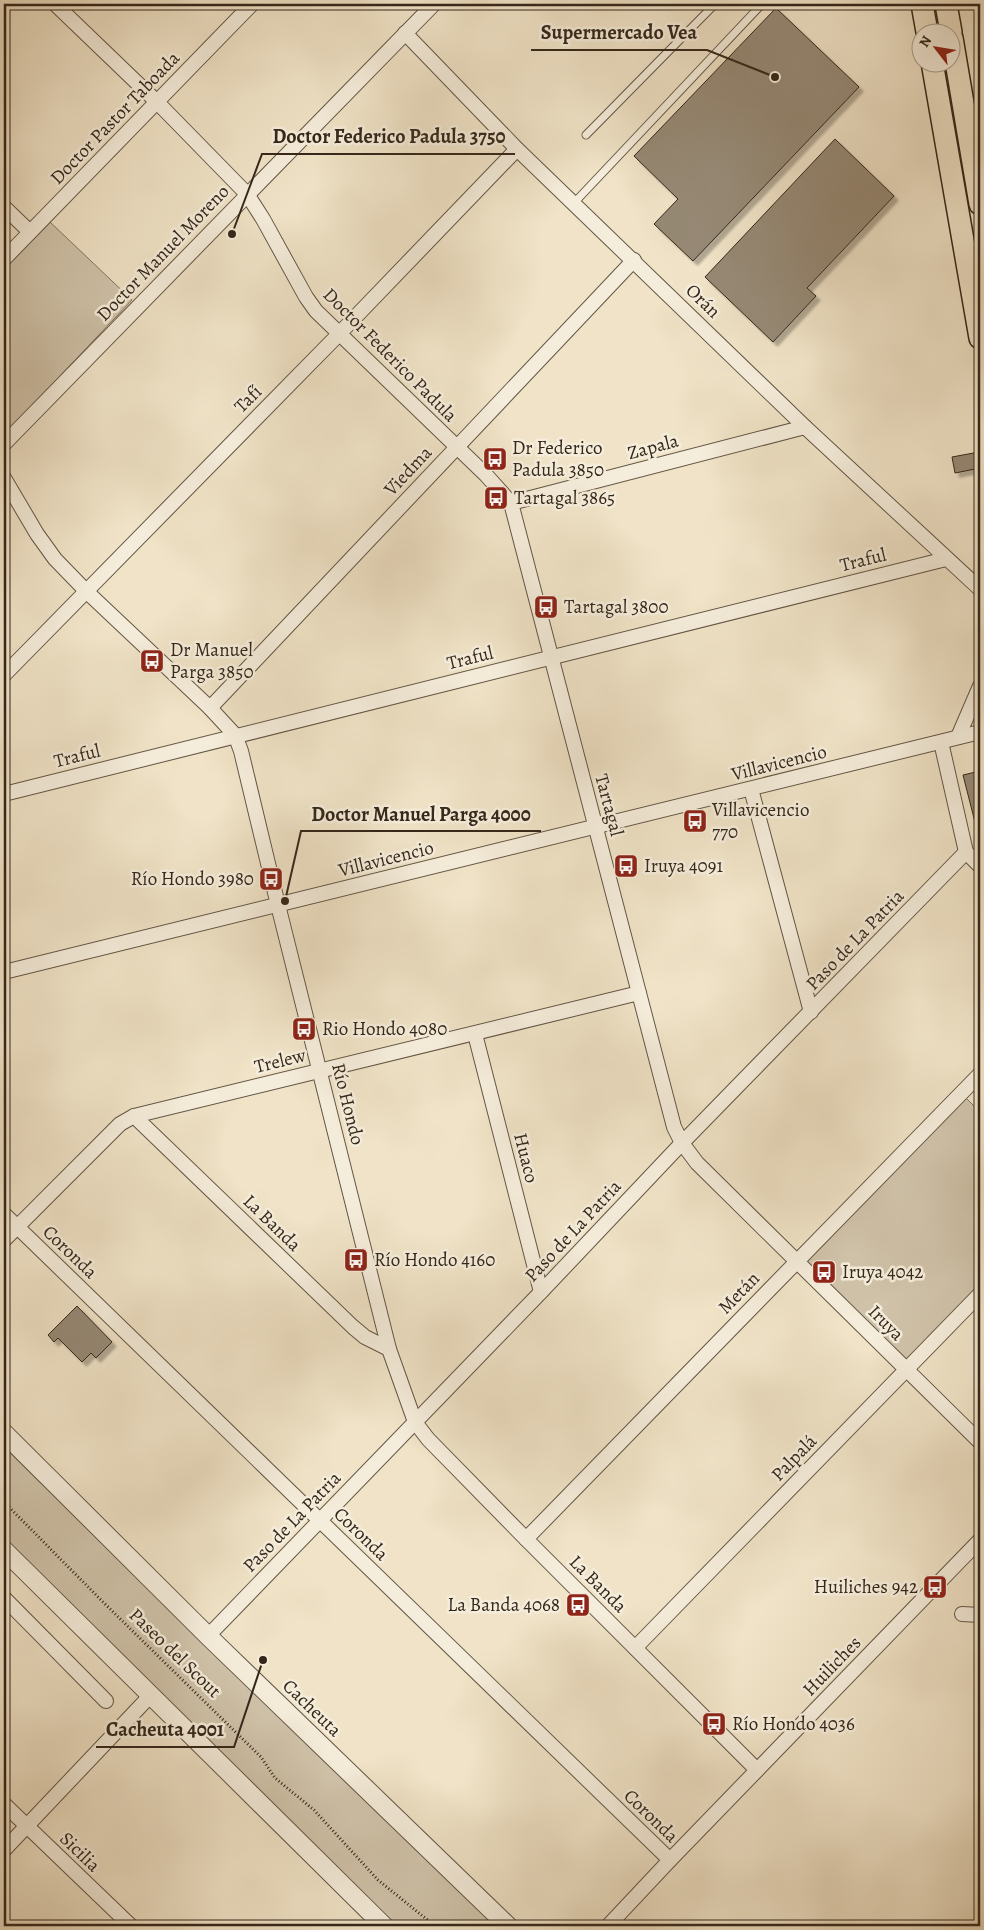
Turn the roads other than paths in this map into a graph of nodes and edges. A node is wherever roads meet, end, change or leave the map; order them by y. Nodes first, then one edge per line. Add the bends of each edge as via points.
1 (55, 4) edge
2 (252, 4) edge
3 (434, 4) edge
4 (715, 4) edge
5 (762, 4) edge
6 (922, 4) edge
7 (946, 4) edge
8 (925, 22) edge
9 (949, 22) edge
10 (405, 33) junction
11 (934, 72) edge
12 (958, 72) edge
13 (156, 102) junction
14 (586, 135) dead end
15 (517, 149) junction
16 (247, 194) junction
17 (574, 203) junction
18 (980, 204) edge
19 (4, 207) edge
20 (30, 232) junction
21 (4, 259) edge
22 (634, 260) junction
23 (339, 334) junction
24 (980, 338) edge
25 (805, 427) junction
26 (4, 444) edge
27 (456, 446) junction
28 (4, 478) edge
29 (511, 503) junction
30 (946, 559) junction
31 (980, 589) edge
32 (86, 590) junction
33 (551, 657) junction
34 (4, 674) edge
35 (980, 686) edge
36 (210, 708) junction
37 (980, 732) edge
38 (235, 735) junction
39 (958, 738) junction
40 (941, 742) junction
41 (751, 789) junction
42 (4, 794) edge
43 (596, 827) junction
44 (966, 852) junction
45 (980, 866) edge
46 (278, 905) junction
47 (4, 972) edge
48 (639, 993) junction
49 (812, 1012) junction
50 (475, 1034) junction
51 (320, 1070) junction
52 (980, 1074) edge
53 (134, 1116) junction
54 (682, 1144) junction
55 (4, 1214) edge
56 (17, 1227) junction
57 (4, 1240) edge
58 (796, 1261) junction
59 (541, 1292) junction
60 (980, 1294) edge
61 (389, 1349) junction
62 (906, 1369) junction
63 (415, 1422) junction
64 (4, 1433) edge
65 (980, 1442) edge
66 (320, 1520) junction
67 (526, 1539) junction
68 (980, 1540) edge
69 (4, 1550) edge
70 (4, 1598) edge
71 (962, 1614) dead end
72 (980, 1615) edge
73 (208, 1636) junction
74 (635, 1648) junction
75 (150, 1696) junction
76 (106, 1701) dead end
77 (757, 1770) junction
78 (4, 1804) edge
79 (26, 1826) junction
80 (4, 1850) edge
81 (670, 1860) junction
82 (131, 1926) edge
83 (384, 1926) edge
84 (508, 1926) edge
85 (608, 1926) edge

1 - 13 street, Doctor Federico Padula
2 - 13 street, Doctor Pastor Taboada
3 - 10 street, Doctor Manuel Moreno
4 - 14 lane
5 - 17 lane
6 - 8 main road
7 - 9 main road
10 - 15 street, Orán
10 - 16 street, Doctor Manuel Moreno
11 - 24 main road
12 - 18 main road
13 - 16 street, Doctor Federico Padula
13 - 20 street, Doctor Pastor Taboada
15 - 17 street, Orán
15 - 23 street, Tafí
16 - 23 street, Doctor Federico Padula via 306,297
16 - 26 street, Doctor Manuel Moreno
17 - 22 street, Orán
19 - 20 street
20 - 21 street, Doctor Pastor Taboada
22 - 25 street, Orán
22 - 27 street, Viedma
23 - 27 street, Doctor Federico Padula
23 - 32 street, Tafí
25 - 29 street, Zapala
25 - 30 street, Orán
27 - 29 street, Doctor Federico Padula
27 - 36 street, Viedma
28 - 32 street via 55,559
29 - 33 street, Tartagal
30 - 31 street, Orán
30 - 33 street, Traful
32 - 34 street, Tafí
32 - 36 street
33 - 38 street, Traful
33 - 43 street, Tartagal
35 - 39 street
36 - 38 street
37 - 39 street, Villavicencio
38 - 42 street, Traful
38 - 46 street, Río Hondo
39 - 40 street, Villavicencio
40 - 41 street, Villavicencio
40 - 44 street
41 - 43 street, Villavicencio
41 - 49 street
43 - 46 street, Villavicencio
43 - 48 street, Tartagal
44 - 45 street
44 - 49 street, Paso de La Patria
46 - 47 street, Villavicencio
46 - 51 street, Río Hondo
48 - 50 street, Trelew
48 - 54 street, Tartagal via 674,1127
49 - 54 street, Paso de La Patria
50 - 51 street, Trelew
50 - 59 street, Huaco
51 - 53 street, Trelew
51 - 61 street, Río Hondo
52 - 58 street, Metán
53 - 56 street, Trelew via 120,1124
53 - 61 street, La Banda via 353,1327
54 - 58 street, Iruya via 697,1163
54 - 59 street, Paso de La Patria
55 - 56 street, Coronda
56 - 57 street, Trelew
56 - 66 street, Coronda
58 - 62 street, Iruya
58 - 67 street, Metán
59 - 63 street, Paso de La Patria
60 - 62 street, Palpalá
61 - 63 street, Río Hondo
62 - 65 street, Iruya
62 - 74 street, Palpalá
63 - 66 street, Paso de La Patria
63 - 67 street, La Banda
64 - 73 street, Cacheuta
66 - 73 street, Paso de La Patria
66 - 81 street, Coronda
67 - 74 street, La Banda
68 - 77 street, Huiliches
69 - 75 street
70 - 76 street
71 - 72 street
73 - 84 street, Cacheuta
74 - 77 street, La Banda
75 - 79 street
75 - 83 street
77 - 81 street, Huiliches
78 - 79 street, Sicilia
79 - 80 street
79 - 82 street, Sicilia
81 - 85 street, Huiliches

